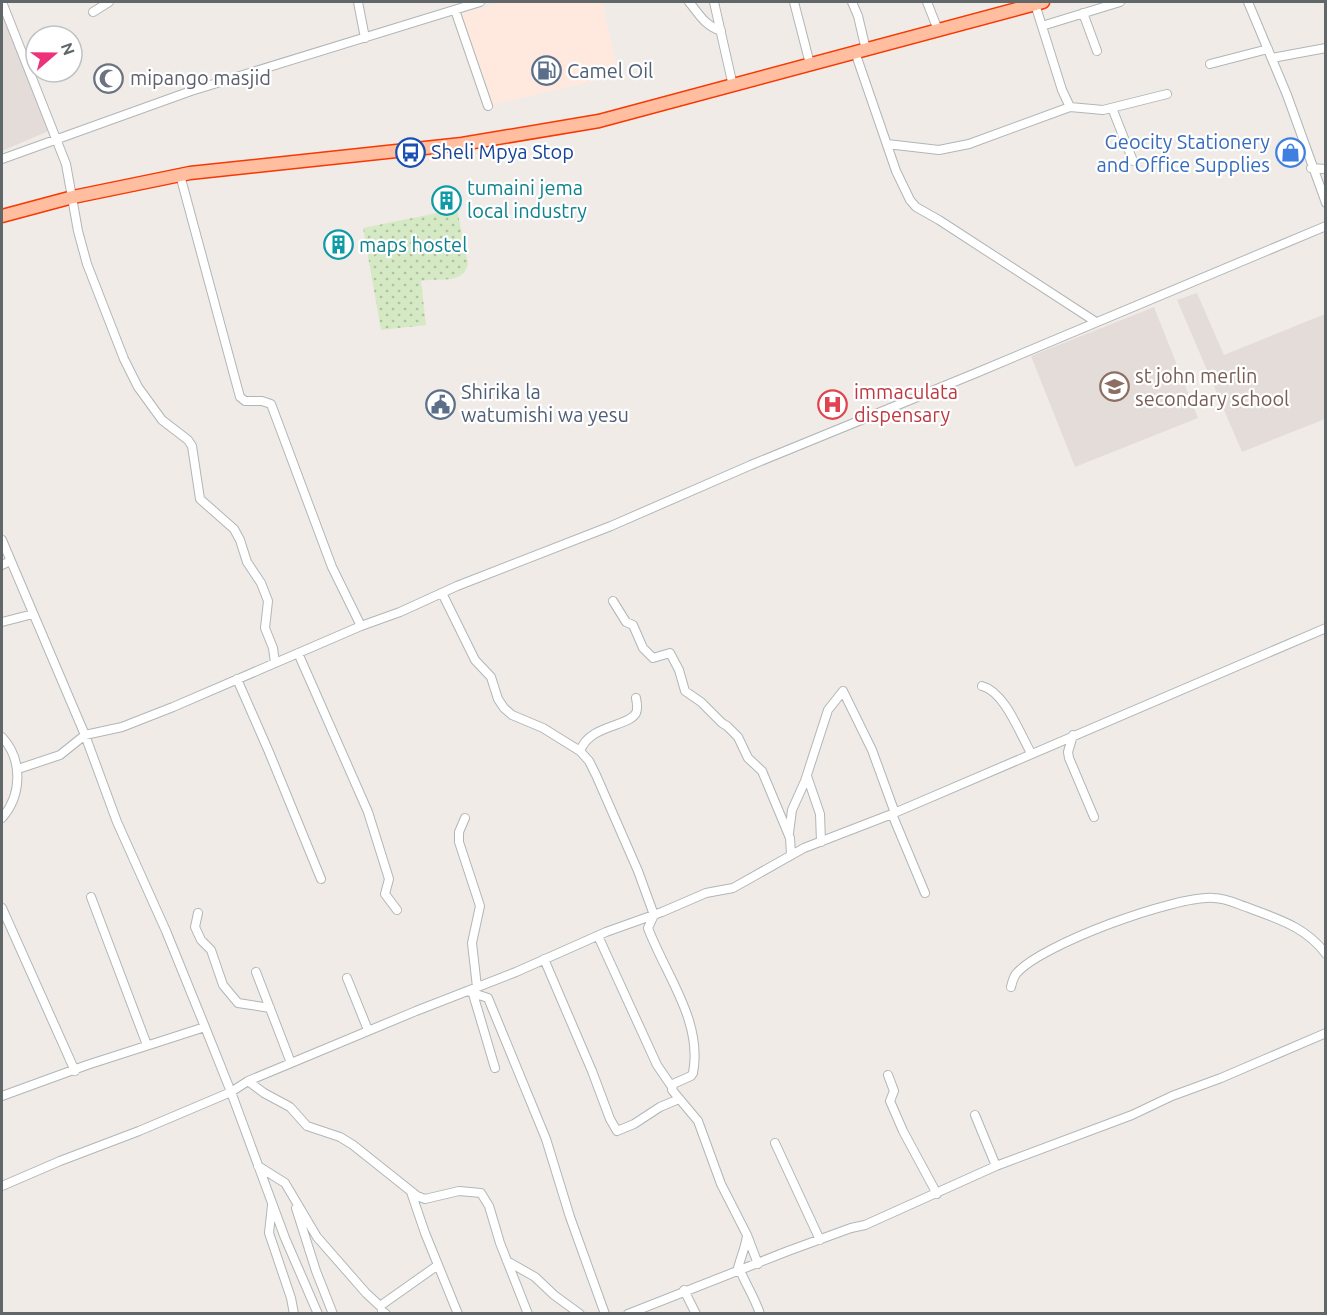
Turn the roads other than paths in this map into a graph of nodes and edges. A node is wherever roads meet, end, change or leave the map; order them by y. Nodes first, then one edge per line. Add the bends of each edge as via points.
1 (2, 2) edge
2 (109, 2) edge
3 (358, 2) edge
4 (480, 2) edge
5 (689, 2) edge
6 (714, 2) edge
7 (794, 2) edge
8 (852, 2) edge
9 (927, 2) edge
10 (1120, 2) edge
11 (1248, 2) edge
12 (1039, 3) edge
13 (455, 9) junction
14 (93, 12) dead end
15 (1083, 13) junction
16 (1042, 26) junction
17 (938, 30) junction
18 (721, 31) junction
19 (365, 38) junction
20 (1326, 48) edge
21 (1269, 49) junction
22 (860, 51) junction
23 (1097, 51) dead end
24 (1272, 58) junction
25 (810, 64) junction
26 (1210, 64) dead end
27 (733, 86) junction
28 (1167, 94) dead end
29 (488, 106) dead end
30 (1070, 108) junction
31 (1112, 108) junction
32 (57, 138) junction
33 (887, 144) junction
34 (2, 159) edge
35 (1133, 161) dead end
36 (1311, 168) junction
37 (1326, 169) edge
38 (180, 175) junction
39 (73, 196) junction
40 (1326, 203) edge
41 (2, 216) edge
42 (1326, 226) edge
43 (1096, 322) junction
44 (2, 540) edge
45 (10, 561) junction
46 (2, 565) edge
47 (442, 593) junction
48 (613, 601) dead end
49 (33, 614) junction
50 (2, 621) edge
51 (361, 626) junction
52 (1326, 628) edge
53 (298, 653) junction
54 (275, 663) junction
55 (237, 680) junction
56 (982, 686) dead end
57 (636, 699) dead end
58 (85, 735) junction
59 (1073, 735) junction
60 (2, 736) edge
61 (580, 751) junction
62 (1031, 753) junction
63 (18, 770) junction
64 (807, 776) junction
65 (893, 813) junction
66 (1094, 817) dead end
67 (2, 818) edge
68 (465, 818) dead end
69 (788, 834) junction
70 (821, 842) junction
71 (791, 854) junction
72 (321, 879) dead end
73 (925, 893) dead end
74 (91, 897) dead end
75 (2, 908) edge
76 (398, 910) dead end
77 (198, 913) dead end
78 (654, 915) junction
79 (597, 936) junction
80 (1326, 954) edge
81 (544, 959) junction
82 (256, 972) dead end
83 (347, 978) dead end
84 (1011, 987) dead end
85 (472, 991) junction
86 (270, 1008) junction
87 (205, 1027) junction
88 (368, 1030) junction
89 (1326, 1033) edge
90 (147, 1045) junction
91 (291, 1063) junction
92 (495, 1068) dead end
93 (75, 1071) junction
94 (888, 1075) dead end
95 (248, 1080) junction
96 (672, 1087) junction
97 (231, 1092) junction
98 (2, 1096) edge
99 (679, 1099) junction
100 (975, 1115) dead end
101 (775, 1143) dead end
102 (258, 1166) junction
103 (996, 1166) junction
104 (2, 1186) edge
105 (410, 1190) junction
106 (291, 1192) junction
107 (937, 1194) junction
108 (272, 1203) junction
109 (747, 1235) junction
110 (820, 1240) junction
111 (507, 1261) junction
112 (758, 1264) junction
113 (438, 1265) junction
114 (738, 1271) junction
115 (684, 1290) junction
116 (383, 1311) edge
117 (630, 1313) edge
118 (294, 1314) edge
119 (318, 1314) edge
120 (333, 1314) edge
121 (458, 1314) edge
122 (528, 1314) edge
123 (580, 1314) edge
124 (605, 1314) edge
125 (696, 1314) edge
126 (760, 1314) edge

1 - 32 street
2 - 14 street
3 - 19 street
4 - 13 street
5 - 18 street via 703,21
6 - 18 street
7 - 25 street
8 - 22 street via 858,16
9 - 17 street
10 - 15 street
11 - 21 street
12 - 16 street
12 - 17 highway
13 - 19 street
13 - 29 street
15 - 16 street
15 - 23 street
16 - 30 street
17 - 22 highway
18 - 27 street
19 - 32 street via 191,91
20 - 24 street
21 - 24 street
21 - 26 street
22 - 25 highway
22 - 33 street
24 - 36 street
25 - 27 highway
27 - 38 highway via 599,121 509,137
28 - 31 street
30 - 31 street
30 - 33 street via 969,144 939,150
31 - 35 street
32 - 34 street
32 - 39 street
33 - 43 street via 896,171 916,207
36 - 37 street
36 - 40 street
38 - 39 highway
38 - 51 street via 240,397 271,404 332,567
39 - 41 highway
39 - 54 street via 87,264 124,359 162,420 192,446 200,499 234,529 247,562 261,583 267,597 265,628
42 - 43 street
43 - 47 street
44 - 45 street
45 - 46 street
45 - 49 street
47 - 51 street
47 - 61 street via 504,708
48 - 69 street via 626,622 633,625 648,653 653,658 670,653 686,691 738,737 748,758 762,771
49 - 50 street
49 - 58 street
51 - 53 street
52 - 59 street
53 - 54 street
53 - 76 street via 368,813 389,879 385,894
54 - 55 street
55 - 58 street via 122,727
55 - 72 street
56 - 62 street via 997,694
57 - 61 street via 632,718 591,735
58 - 63 street via 60,755
58 - 87 street via 117,822
59 - 62 street
59 - 66 street via 1069,758
60 - 63 street via 10,745
61 - 78 street via 596,775
62 - 65 street
63 - 67 street via 16,795
64 - 65 street via 828,710 843,691 872,750
64 - 69 street via 792,810
64 - 70 street via 820,814
65 - 70 street
65 - 73 street
68 - 85 street via 459,842 480,906 472,943
69 - 71 street
70 - 71 street
71 - 78 street via 733,888 706,893
74 - 90 street
75 - 93 street
77 - 86 street via 195,927 210,950 223,986 238,1003
78 - 79 street
78 - 96 street via 648,928 679,993 695,1049 693,1073
79 - 81 street
79 - 96 street via 657,1065
80 - 84 street via 1290,923 1217,898 1202,897 1171,903 1060,945 1022,969
81 - 85 street
81 - 99 street via 617,1131
82 - 86 street
83 - 88 street
85 - 88 street
85 - 92 street
85 - 124 street via 488,998 503,1031 546,1139
86 - 91 street
87 - 90 street
87 - 97 street
88 - 91 street
89 - 103 street via 1132,1115
90 - 93 street
91 - 95 street
93 - 98 street
94 - 107 street via 894,1091 890,1101
95 - 97 street
95 - 105 street via 290,1107 307,1126 353,1145
96 - 99 street
97 - 102 street
97 - 104 street
99 - 109 street via 698,1122 721,1184
100 - 103 street
101 - 110 street
102 - 106 street
102 - 108 street
103 - 107 street
105 - 111 street via 425,1199 459,1191 481,1193
105 - 113 street
106 - 116 street via 317,1237
106 - 120 street
107 - 110 street
108 - 118 street via 269,1233
108 - 119 street
109 - 112 street
109 - 114 street
110 - 112 street
111 - 122 street
111 - 123 street via 536,1277
112 - 114 street
113 - 116 street
113 - 121 street
114 - 115 street
114 - 126 street
115 - 117 street
115 - 125 street

